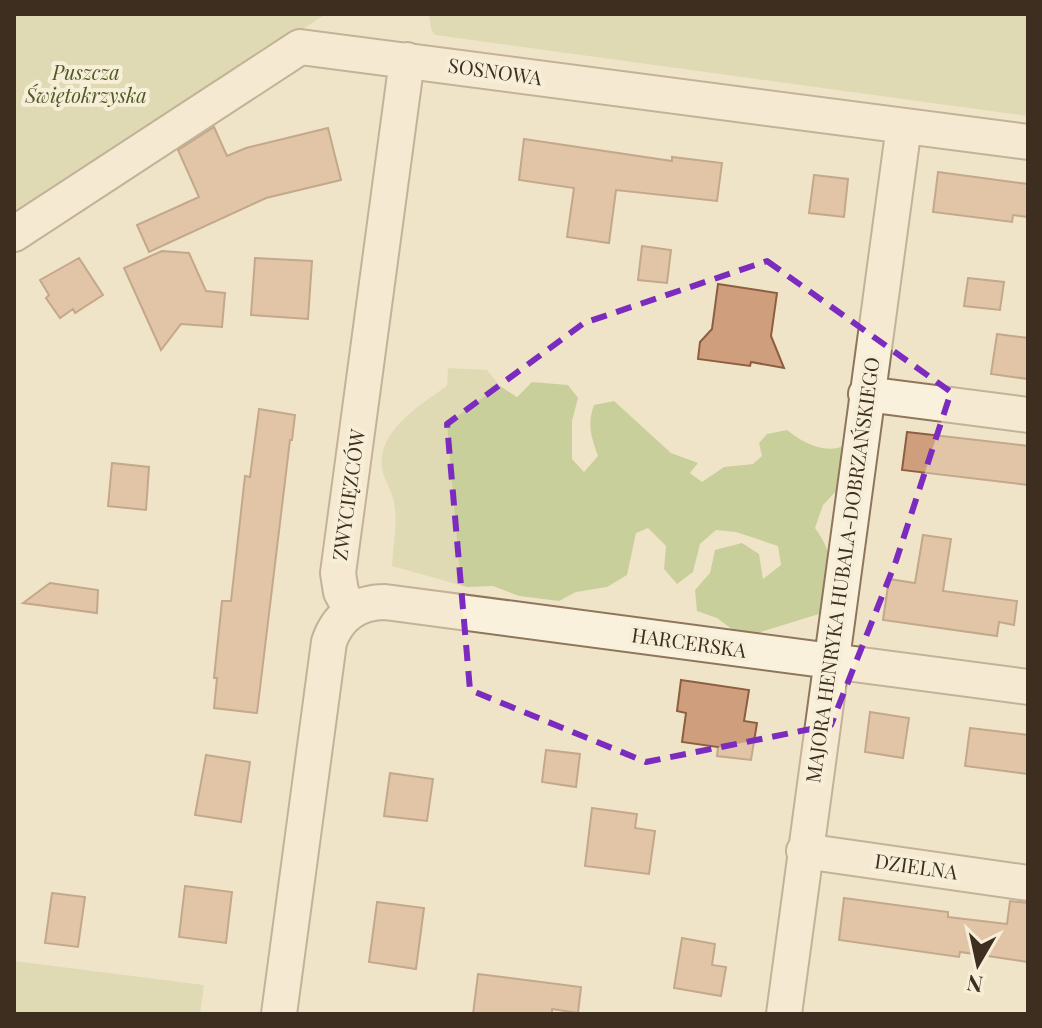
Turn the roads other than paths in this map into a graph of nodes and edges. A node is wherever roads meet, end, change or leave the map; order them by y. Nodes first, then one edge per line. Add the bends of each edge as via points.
1 (407, 60) junction
2 (904, 126) junction
3 (1028, 142) edge
4 (14, 234) edge
5 (866, 394) junction
6 (1028, 415) edge
7 (351, 610) junction
8 (830, 662) junction
9 (1028, 687) edge
10 (804, 851) junction
11 (1028, 883) edge
12 (279, 1014) edge
13 (784, 1014) edge

1 - 2 street, SOSNOWA
1 - 4 street, SOSNOWA via 300,47
1 - 7 street, ZWYCIĘZCÓW via 338,573
2 - 3 street, SOSNOWA
2 - 5 street, MAJORA HENRYKA HUBALA-DOBRZAŃSKIEGO
5 - 6 street
5 - 8 street, MAJORA HENRYKA HUBALA-DOBRZAŃSKIEGO
7 - 8 street, HARCERSKA via 385,602
7 - 12 street via 329,642
8 - 9 street, HARCERSKA
8 - 10 street, MAJORA HENRYKA HUBALA-DOBRZAŃSKIEGO
10 - 11 street, DZIELNA
10 - 13 street, MAJORA HENRYKA HUBALA-DOBRZAŃSKIEGO

